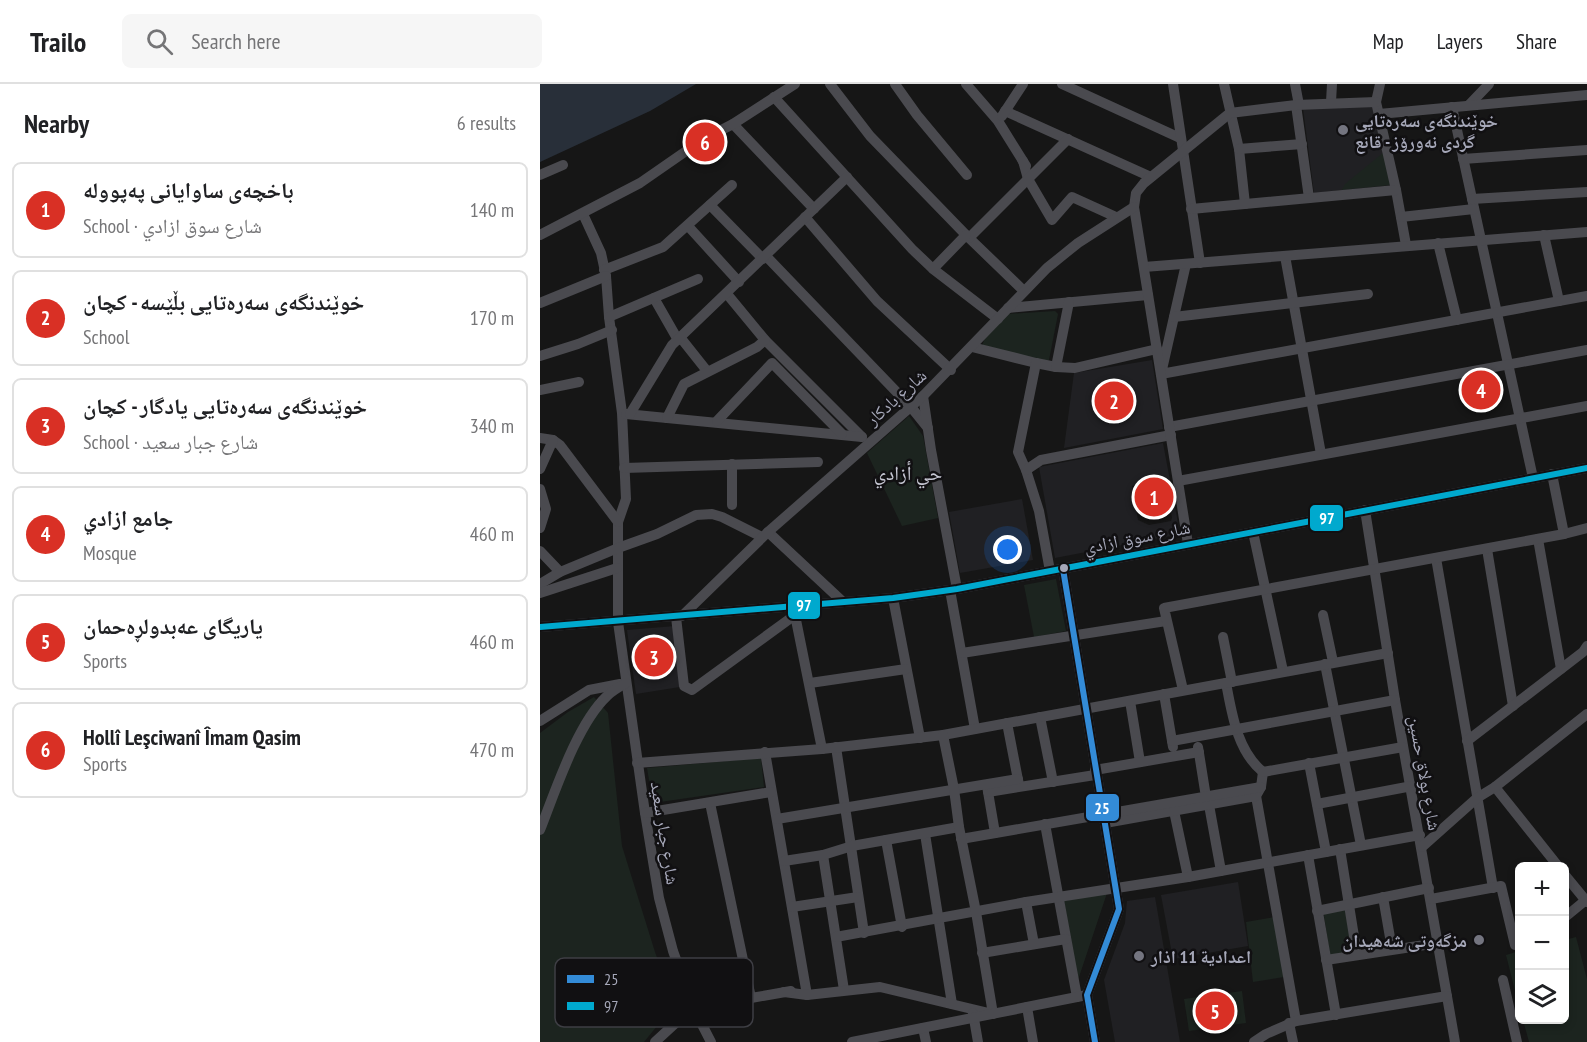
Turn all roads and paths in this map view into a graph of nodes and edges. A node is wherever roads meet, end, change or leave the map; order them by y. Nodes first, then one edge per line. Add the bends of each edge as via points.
1 (795, 84) edge
2 (830, 84) edge
3 (895, 84) edge
4 (966, 84) edge
5 (1023, 84) edge
6 (1062, 84) edge
7 (1173, 84) edge
8 (1224, 84) edge
9 (1294, 84) edge
10 (1332, 84) edge
11 (1380, 84) edge
12 (1489, 84) edge
13 (1587, 95) edge
14 (774, 97) junction
15 (1331, 102) junction
16 (1376, 102) junction
17 (1297, 105) junction
18 (1469, 105) junction
19 (1452, 107) junction
20 (1005, 111) junction
21 (1230, 113) junction
22 (1379, 114) junction
23 (998, 121) junction
24 (733, 124) junction
25 (1180, 138) junction
26 (1068, 140) junction
27 (1302, 144) junction
28 (1239, 149) junction
29 (1587, 150) edge
30 (1183, 153) junction
31 (1463, 159) junction
32 (563, 165) dead end
33 (540, 175) edge
34 (967, 175) dead end
35 (847, 177) junction
36 (1030, 177) junction
37 (1151, 177) junction
38 (732, 185) dead end
39 (1396, 190) junction
40 (1587, 192) edge
41 (1309, 198) junction
42 (1245, 204) junction
43 (1473, 204) junction
44 (710, 205) junction
45 (1134, 207) junction
46 (1191, 209) junction
47 (809, 213) junction
48 (583, 214) junction
49 (1116, 217) junction
50 (1401, 217) junction
51 (688, 226) junction
52 (1587, 232) edge
53 (540, 235) edge
54 (1544, 235) junction
55 (967, 237) junction
56 (1481, 240) junction
57 (1438, 243) junction
58 (1406, 245) junction
59 (1285, 256) junction
60 (764, 257) junction
61 (1200, 263) junction
62 (1186, 264) junction
63 (1144, 267) junction
64 (933, 269) junction
65 (605, 273) junction
66 (698, 279) dead end
67 (739, 282) junction
68 (1024, 291) junction
69 (727, 294) junction
70 (1368, 294) dead end
71 (1148, 295) junction
72 (1587, 296) edge
73 (654, 298) junction
74 (1559, 301) junction
75 (1069, 302) junction
76 (540, 303) edge
77 (1293, 303) junction
78 (1008, 308) junction
79 (1497, 313) junction
80 (609, 317) junction
81 (1174, 317) junction
82 (998, 319) junction
83 (1457, 320) junction
84 (612, 330) junction
85 (679, 338) junction
86 (761, 344) junction
87 (972, 347) junction
88 (1301, 348) junction
89 (1157, 349) junction
90 (1587, 350) edge
91 (540, 356) edge
92 (772, 363) junction
93 (1036, 363) junction
94 (1508, 365) junction
95 (1056, 367) junction
96 (951, 370) junction
97 (707, 371) junction
98 (1161, 374) junction
99 (579, 382) dead end
100 (540, 390) edge
101 (923, 396) junction
102 (1311, 402) junction
103 (911, 406) junction
104 (1587, 406) edge
105 (626, 414) junction
106 (667, 418) junction
107 (1520, 420) junction
108 (717, 422) junction
109 (928, 428) junction
110 (1170, 431) junction
111 (842, 434) junction
112 (540, 438) edge
113 (554, 440) junction
114 (866, 440) junction
115 (1321, 454) junction
116 (818, 462) dead end
117 (732, 464) junction
118 (624, 468) junction
119 (1587, 468) edge
120 (540, 469) edge
121 (1026, 470) junction
122 (1552, 474) junction
123 (1533, 478) junction
124 (1178, 481) junction
125 (540, 489) edge
126 (732, 505) dead end
127 (1365, 510) junction
128 (618, 522) junction
129 (540, 528) edge
130 (1587, 528) edge
131 (1253, 532) junction
132 (1564, 534) junction
133 (765, 535) junction
134 (1538, 539) junction
135 (1188, 544) junction
136 (618, 548) junction
137 (1487, 549) junction
138 (540, 551) edge
139 (1436, 558) junction
140 (617, 568) junction
141 (1063, 568) junction
142 (1375, 569) junction
143 (1050, 571) junction
144 (560, 572) junction
145 (540, 584) edge
146 (1265, 588) junction
147 (954, 589) junction
148 (540, 593) edge
149 (893, 598) junction
150 (843, 602) junction
151 (794, 611) junction
152 (1323, 615) dead end
153 (679, 616) junction
154 (1166, 621) junction
155 (618, 622) junction
156 (540, 627) edge
157 (1073, 636) junction
158 (1222, 637) dead end
159 (1587, 646) edge
160 (962, 653) junction
161 (1388, 653) junction
162 (1329, 663) junction
163 (906, 669) junction
164 (1561, 669) junction
165 (1283, 671) junction
166 (1229, 682) junction
167 (626, 683) junction
168 (810, 683) junction
169 (1183, 690) junction
170 (1164, 694) junction
171 (1395, 700) junction
172 (1130, 701) junction
173 (1513, 706) junction
174 (1086, 709) junction
175 (1335, 711) junction
176 (1587, 714) edge
177 (1040, 717) junction
178 (540, 721) edge
179 (1007, 723) junction
180 (975, 729) junction
181 (1236, 729) junction
182 (943, 735) junction
183 (1197, 736) junction
184 (920, 738) junction
185 (1172, 741) junction
186 (1467, 741) junction
187 (836, 747) junction
188 (1404, 747) junction
189 (822, 749) junction
190 (765, 752) junction
191 (1199, 752) junction
192 (1175, 756) junction
193 (1344, 757) junction
194 (1140, 762) junction
195 (638, 763) junction
196 (1309, 763) junction
197 (1263, 772) junction
198 (1095, 773) junction
199 (1053, 782) junction
200 (1018, 783) junction
201 (1412, 786) junction
202 (1495, 787) junction
203 (987, 788) junction
204 (954, 789) junction
205 (771, 792) junction
206 (1259, 792) junction
207 (1352, 798) junction
208 (1477, 798) junction
209 (1208, 801) junction
210 (710, 802) junction
211 (1317, 804) junction
212 (846, 808) junction
213 (1174, 811) junction
214 (645, 813) junction
215 (777, 819) junction
216 (1104, 819) junction
217 (1044, 824) junction
218 (959, 827) junction
219 (540, 830) edge
220 (995, 833) junction
221 (925, 834) junction
222 (1420, 834) junction
223 (961, 838) junction
224 (886, 840) junction
225 (1361, 845) junction
226 (852, 846) junction
227 (1422, 846) junction
228 (1340, 849) junction
229 (1326, 852) junction
230 (823, 855) junction
231 (1308, 855) junction
232 (784, 861) junction
233 (1268, 862) junction
234 (1554, 862) edge
235 (1221, 871) junction
236 (1188, 877) junction
237 (1569, 880) edge
238 (1117, 888) junction
239 (1492, 888) junction
240 (1430, 893) junction
241 (858, 897) junction
242 (1058, 897) junction
243 (1383, 897) junction
244 (830, 901) junction
245 (1586, 901) edge
246 (1026, 902) junction
247 (1349, 904) junction
248 (792, 907) junction
249 (1317, 911) junction
250 (976, 912) junction
251 (1567, 916) edge
252 (939, 919) junction
253 (902, 927) junction
254 (864, 933) junction
255 (836, 938) junction
256 (1066, 939) junction
257 (1438, 943) junction
258 (1034, 944) junction
259 (1515, 945) edge
260 (1392, 950) junction
261 (982, 953) junction
262 (1357, 955) junction
263 (676, 958) edge
264 (743, 958) edge
265 (1326, 960) junction
266 (1503, 980) dead end
267 (844, 990) junction
268 (806, 992) junction
269 (1082, 996) junction
270 (1447, 996) junction
271 (753, 998) edge
272 (952, 1004) junction
273 (1027, 1007) junction
274 (973, 1014) junction
275 (993, 1014) junction
276 (1336, 1015) junction
277 (1293, 1022) junction
278 (671, 1027) edge
279 (703, 1027) edge
280 (923, 1028) junction
281 (873, 1040) edge
282 (655, 1042) edge
283 (711, 1042) edge
284 (852, 1042) edge
285 (926, 1042) edge
286 (978, 1042) edge
287 (1033, 1042) edge
288 (1095, 1042) edge
289 (1254, 1042) edge
290 (1293, 1042) edge
291 (1453, 1042) edge
292 (1517, 1042) edge

1 - 14 street
2 - 55 street via 870,136
3 - 34 street
4 - 23 street
5 - 20 street
6 - 25 street
7 - 25 street
8 - 21 street
9 - 17 street
10 - 15 street
11 - 16 street
12 - 18 street
13 - 18 street
14 - 24 street
14 - 35 street
15 - 16 street
15 - 17 street
16 - 22 street
17 - 21 street
17 - 27 street
18 - 19 street
19 - 22 street
19 - 31 street
20 - 23 street
20 - 26 street
21 - 28 street
21 - 30 street
22 - 39 street
23 - 36 street
24 - 47 street
24 - 48 street
25 - 30 street
26 - 36 street
26 - 37 street
27 - 28 street
27 - 41 street
28 - 42 street
29 - 31 street
30 - 37 street
30 - 46 street
31 - 43 street
32 - 33 street
35 - 47 street
35 - 64 street
36 - 49 street via 1052,220 1072,197
36 - 55 street
37 - 45 street via 1136,193
38 - 44 street
39 - 41 street
39 - 50 street
40 - 43 street
41 - 42 street
42 - 46 street
43 - 50 street
43 - 56 street
44 - 51 street
44 - 60 street
45 - 49 street, شارع بادكار
45 - 63 street
46 - 61 street
47 - 60 street
47 - 96 street via 877,301
48 - 53 street
48 - 65 street, شارع جبار سعيد
49 - 68 street, شارع بادكار via 1067,251
50 - 58 street
51 - 65 street via 663,247
51 - 67 street
52 - 54 street
54 - 56 street
54 - 74 street
55 - 64 street
55 - 68 street
56 - 57 street
56 - 79 street
57 - 58 street
57 - 83 street
58 - 59 street
59 - 61 street
59 - 77 street
60 - 67 street
60 - 103 street
61 - 62 street
62 - 63 street
62 - 81 street
63 - 71 street
64 - 82 street
65 - 76 street
65 - 80 street, شارع جبار سعيد
66 - 73 street
67 - 69 street
68 - 78 street, شارع بادكار
69 - 85 street
69 - 86 street
70 - 77 street
71 - 75 street
71 - 89 street
72 - 74 street
73 - 80 street
73 - 85 street
74 - 79 street
75 - 78 street
75 - 95 street
77 - 81 street
77 - 88 street
78 - 82 street, شارع بادكار
79 - 83 street
79 - 94 street
80 - 84 street, شارع جبار سعيد
81 - 98 street
82 - 87 street, شارع بادكار
83 - 88 street
84 - 91 street
84 - 105 street, شارع جبار سعيد
85 - 97 street
85 - 105 street
86 - 92 street
86 - 97 street
86 - 114 street
87 - 93 street
87 - 96 street, شارع بادكار
88 - 98 street
88 - 102 street
89 - 95 street via 1075,368
89 - 98 street
90 - 94 street
92 - 108 street
92 - 111 street
93 - 95 street
93 - 121 street via 1018,452
94 - 102 street
94 - 107 street
96 - 101 street, شارع بادكار
97 - 106 street via 684,384
98 - 110 street
99 - 100 street
101 - 103 street, شارع بادكار
101 - 109 street
102 - 110 street
102 - 115 street
103 - 109 street
103 - 114 street, شارع بادكار
104 - 107 street
105 - 106 street
105 - 118 street, شارع جبار سعيد
106 - 108 street
107 - 115 street
107 - 123 street
108 - 111 street
109 - 147 street
110 - 121 street via 1041,460
110 - 124 street
111 - 114 street
112 - 113 street
113 - 120 street
113 - 128 street
114 - 133 street, شارع بادكار
115 - 124 street
116 - 117 street
117 - 118 street
117 - 126 street
118 - 128 street, شارع جبار سعيد via 626,503
119 - 122 street, شارع سوق ازادي
121 - 143 street via 1039,511
122 - 123 street, شارع سوق ازادي
122 - 132 street
123 - 127 street, شارع سوق ازادي
124 - 135 street
125 - 129 street via 546,509
127 - 131 street, شارع سوق ازادي
127 - 142 street, شارع بولاق حسين
128 - 136 street, شارع جبار سعيد
130 - 132 street
131 - 135 street, شارع سوق ازادي
131 - 146 street
132 - 134 street
133 - 136 street via 722,517 701,514
133 - 150 street
133 - 153 street, شارع بادكار
134 - 137 street
134 - 164 street
135 - 141 street, شارع سوق ازادي
136 - 140 street, شارع جبار سعيد
136 - 144 street
137 - 139 street
137 - 173 street
138 - 144 street
139 - 142 street
139 - 186 street
140 - 148 street
140 - 155 street, شارع جبار سعيد
141 - 143 street, شارع سوق ازادي
141 - 157 street
142 - 146 street
142 - 161 street, شارع بولاق حسين
143 - 147 street, شارع سوق ازادي
144 - 145 street
146 - 154 street via 1164,608
146 - 165 street
147 - 149 street, شارع سوق ازادي
147 - 160 street
149 - 150 street, شارع سوق ازادي
149 - 163 street
150 - 151 street, شارع سوق ازادي
151 - 153 street, شارع سوق ازادي
151 - 153 street via 692,690 684,686
151 - 168 street
152 - 162 street
153 - 155 street, شارع سوق ازادي
154 - 157 street
154 - 169 street
155 - 156 street, شارع سوق ازادي
155 - 167 street, شارع جبار سعيد
157 - 160 street
157 - 174 street
158 - 166 street
159 - 164 street
160 - 180 street
161 - 162 street
161 - 171 street, شارع بولاق حسين
162 - 165 street
162 - 175 street
163 - 168 street
163 - 184 street
164 - 173 street
165 - 166 street
166 - 169 street
166 - 181 street
167 - 178 street via 589,690
167 - 195 street, شارع جبار سعيد
167 - 219 street via 606,696 587,723
168 - 189 street
169 - 170 street
170 - 172 street
170 - 185 street
171 - 175 street
171 - 188 street, شارع بولاق حسين
172 - 174 street
172 - 194 street
173 - 186 street
174 - 177 street
174 - 198 street
175 - 181 street
175 - 193 street
176 - 202 street
177 - 179 street
177 - 199 street
179 - 180 street
179 - 200 street
180 - 182 street
181 - 183 street
181 - 197 street
182 - 184 street
182 - 204 street
183 - 185 street
183 - 191 street
184 - 187 street
185 - 192 street
186 - 208 street
187 - 189 street
187 - 212 street
188 - 193 street
188 - 201 street, شارع بولاق حسين
189 - 190 street
190 - 195 street
190 - 205 street
191 - 192 street
191 - 209 street
192 - 194 street
193 - 196 street
193 - 207 street
194 - 198 street
195 - 214 street, شارع جبار سعيد
196 - 197 street
196 - 211 street
197 - 206 street
198 - 199 street
198 - 216 street
199 - 200 street
200 - 203 street
201 - 207 street
201 - 222 street, شارع بولاق حسين
202 - 208 street
202 - 234 street
203 - 204 street
203 - 220 street
204 - 212 street
204 - 218 street
205 - 210 street
205 - 215 street
206 - 209 street
206 - 233 street
207 - 211 street
207 - 225 street
208 - 227 street
208 - 239 street
209 - 213 street
209 - 216 street
209 - 235 street
210 - 214 street
210 - 264 street
211 - 229 street
212 - 215 street
212 - 226 street
213 - 216 street
213 - 236 street
214 - 263 street, شارع جبار سعيد via 659,898
215 - 232 street
216 - 217 street
216 - 238 street
217 - 220 street
217 - 242 street
218 - 221 street
218 - 223 street
220 - 223 street
221 - 224 street
221 - 252 street
222 - 225 street
222 - 227 street, شارع بولاق حسين
223 - 250 street
224 - 226 street
224 - 253 street
225 - 228 street
226 - 230 street
226 - 241 street
227 - 240 street, شارع بولاق حسين
228 - 229 street
228 - 247 street
229 - 231 street
230 - 232 street
230 - 244 street
231 - 233 street
231 - 249 street
232 - 248 street
233 - 235 street
233 - 277 street
235 - 236 street
236 - 238 street
237 - 245 street
238 - 242 street
238 - 269 street via 1119,909
239 - 240 street
239 - 259 street via 1501,886
240 - 243 street
240 - 257 street, شارع بولاق حسين
241 - 244 street
241 - 254 street
242 - 246 street
242 - 256 street
243 - 247 street
243 - 260 street
244 - 248 street
244 - 255 street
245 - 251 street
246 - 250 street
246 - 258 street
247 - 249 street
247 - 262 street
248 - 268 street
249 - 265 street
250 - 252 street
250 - 261 street
252 - 253 street
252 - 272 street
253 - 254 street
254 - 255 street
255 - 267 street
256 - 258 street
256 - 269 street
257 - 260 street
257 - 270 street, شارع بولاق حسين
258 - 261 street
260 - 262 street
261 - 275 street
262 - 265 street
265 - 276 street
266 - 292 street
267 - 268 street
267 - 272 street via 880,987
268 - 271 street
269 - 273 street
269 - 288 street
270 - 276 street
270 - 291 street, شارع بولاق حسين
272 - 274 street
273 - 275 street
273 - 287 street
274 - 275 street
274 - 280 street
274 - 286 street
276 - 277 street
277 - 289 street
277 - 290 street
278 - 282 street
279 - 283 street, شارع جبار سعيد
280 - 281 street
280 - 285 street
281 - 284 street

